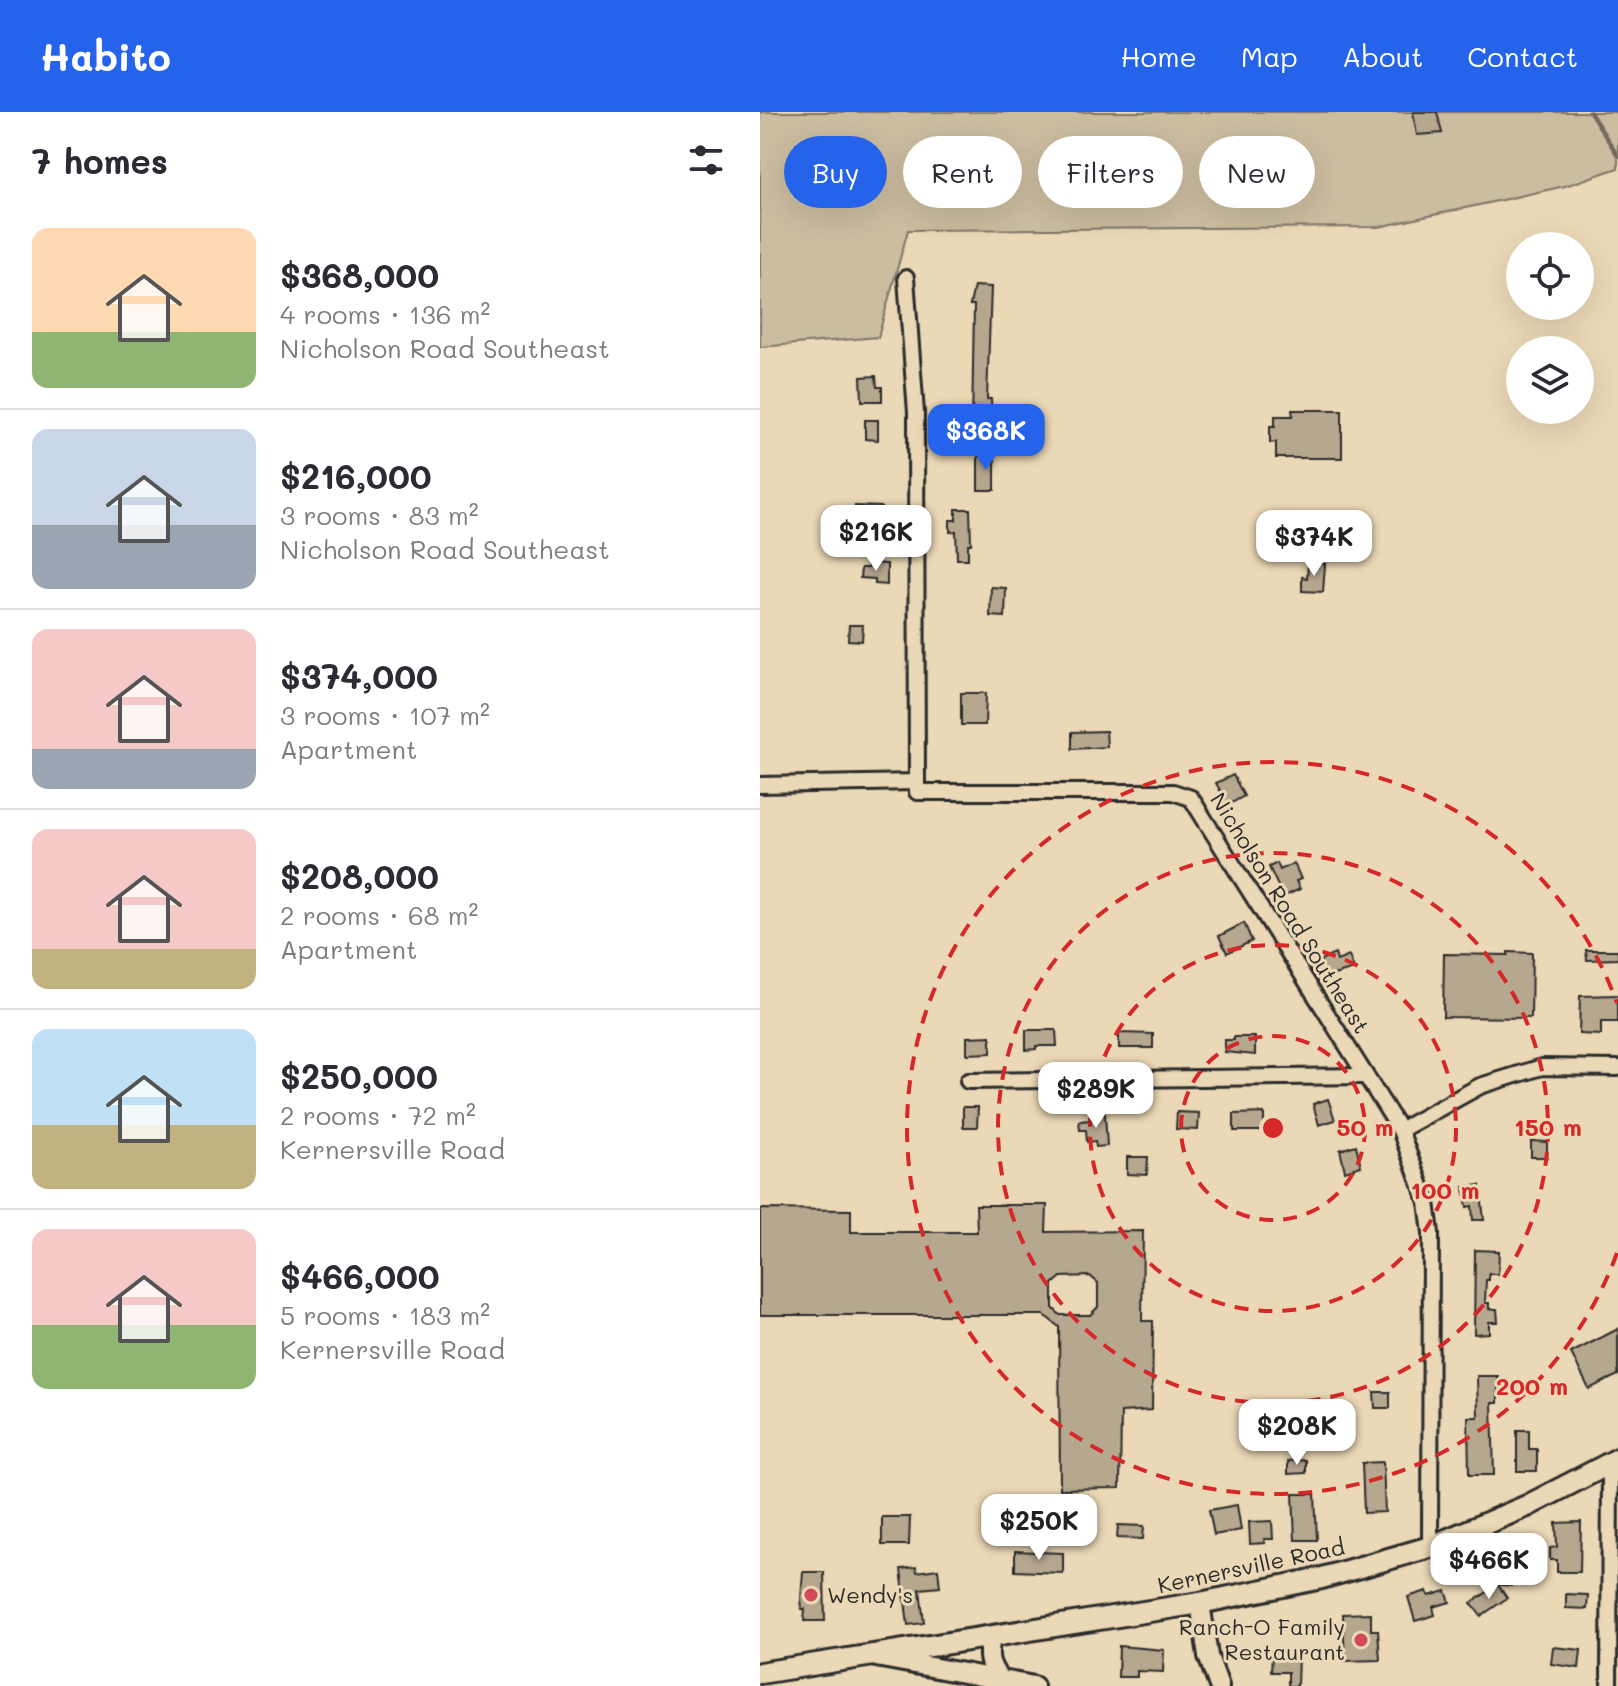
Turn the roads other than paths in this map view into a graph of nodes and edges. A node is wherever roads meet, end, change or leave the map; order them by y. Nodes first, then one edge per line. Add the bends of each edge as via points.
1 (906, 278) dead end
2 (917, 782) junction
3 (760, 785) edge
4 (1618, 1068) edge
5 (1366, 1076) junction
6 (968, 1081) dead end
7 (1400, 1130) junction
8 (1614, 1461) edge
9 (1430, 1547) junction
10 (1200, 1603) junction
11 (991, 1638) junction
12 (875, 1657) junction
13 (760, 1673) edge
14 (999, 1679) junction
15 (1034, 1686) edge
16 (1219, 1686) edge
17 (1609, 1686) edge

1 - 2 street via 916,429
2 - 3 street
2 - 5 street, Nicholson Road Southeast via 917,792 1173,792 1191,798
4 - 7 street via 1542,1067 1480,1086
5 - 6 street
5 - 7 street, Nicholson Road Southeast
7 - 9 street, Nicholson Road Southeast via 1427,1202 1431,1233
8 - 9 main road, Kernersville Road
8 - 17 street
9 - 10 main road, Kernersville Road via 1322,1578
10 - 11 main road, Kernersville Road
10 - 16 main road via 1208,1656
11 - 12 main road, Kernersville Road
11 - 14 main road via 987,1657
12 - 13 main road, Kernersville Road
12 - 14 main road
14 - 15 main road

